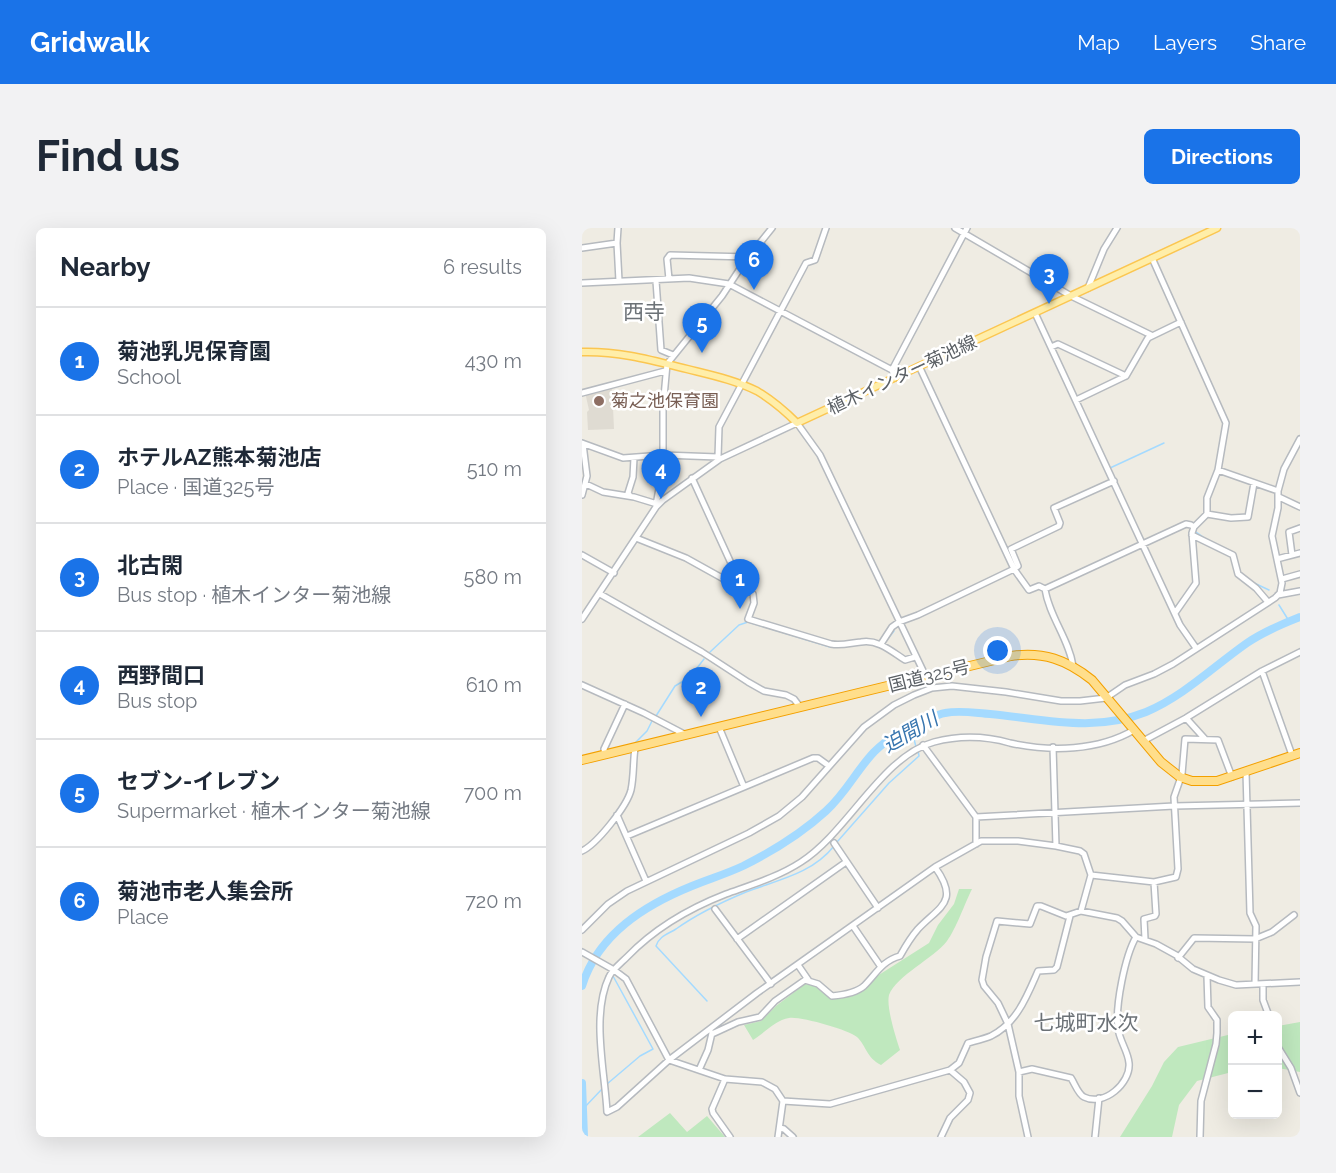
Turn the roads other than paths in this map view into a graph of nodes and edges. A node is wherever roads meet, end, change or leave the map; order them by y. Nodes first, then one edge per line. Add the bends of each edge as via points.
1 (618, 228) edge
2 (772, 228) edge
3 (826, 228) edge
4 (955, 228) edge
5 (1117, 228) edge
6 (1217, 228) edge
7 (966, 231) edge
8 (617, 243) junction
9 (582, 248) edge
10 (749, 257) junction
11 (1152, 258) junction
12 (669, 279) junction
13 (619, 281) junction
14 (656, 281) junction
15 (582, 283) edge
16 (729, 284) junction
17 (1088, 288) junction
18 (1071, 296) junction
19 (780, 311) junction
20 (1035, 313) junction
21 (1181, 322) junction
22 (1151, 335) junction
23 (1051, 347) junction
24 (582, 352) edge
25 (673, 355) junction
26 (667, 364) junction
27 (919, 366) junction
28 (892, 370) junction
29 (665, 371) junction
30 (1126, 376) junction
31 (895, 378) junction
32 (742, 384) junction
33 (582, 393) edge
34 (1076, 400) junction
35 (797, 423) junction
36 (1300, 439) edge
37 (582, 443) edge
38 (663, 454) junction
39 (634, 458) junction
40 (719, 458) junction
41 (1218, 470) junction
42 (692, 478) junction
43 (1114, 481) junction
44 (1254, 483) junction
45 (586, 484) junction
46 (1278, 494) junction
47 (582, 495) edge
48 (630, 496) junction
49 (656, 505) junction
50 (1300, 507) edge
51 (1207, 514) junction
52 (1194, 527) junction
53 (1300, 528) edge
54 (1192, 535) junction
55 (636, 538) junction
56 (1143, 544) junction
57 (1300, 553) edge
58 (582, 555) edge
59 (1292, 555) junction
60 (1278, 559) junction
61 (1014, 569) junction
62 (614, 573) junction
63 (1300, 574) edge
64 (1282, 579) junction
65 (741, 585) junction
66 (1045, 589) junction
67 (1300, 591) edge
68 (600, 594) junction
69 (1278, 596) junction
70 (1268, 602) junction
71 (1175, 613) junction
72 (582, 620) edge
73 (899, 622) junction
74 (881, 644) junction
75 (1196, 648) junction
76 (1300, 652) edge
77 (915, 657) junction
78 (1073, 666) junction
79 (1262, 671) junction
80 (926, 677) junction
81 (582, 686) edge
82 (1106, 698) junction
83 (625, 704) junction
84 (800, 707) junction
85 (1186, 718) junction
86 (718, 727) junction
87 (1133, 729) junction
88 (686, 735) junction
89 (1205, 739) junction
90 (1143, 741) junction
91 (923, 745) junction
92 (1053, 747) junction
93 (635, 748) junction
94 (1296, 754) edge
95 (605, 755) junction
96 (582, 760) edge
97 (829, 766) junction
98 (1246, 772) junction
99 (1180, 777) junction
100 (1232, 777) junction
101 (744, 788) junction
102 (1300, 803) edge
103 (1246, 804) junction
104 (1174, 806) junction
105 (1056, 813) junction
106 (617, 815) junction
107 (976, 817) junction
108 (627, 836) junction
109 (834, 843) dead end
110 (976, 844) junction
111 (1056, 846) junction
112 (582, 851) edge
113 (846, 862) junction
114 (935, 867) junction
115 (1091, 875) junction
116 (646, 881) junction
117 (1154, 882) junction
118 (878, 908) junction
119 (715, 909) dead end
120 (1081, 911) junction
121 (1294, 915) dead end
122 (1070, 916) junction
123 (853, 926) junction
124 (582, 930) edge
125 (1136, 937) junction
126 (737, 939) junction
127 (1145, 939) junction
128 (1255, 939) junction
129 (582, 952) edge
130 (1178, 958) junction
131 (798, 965) junction
132 (881, 967) junction
133 (614, 970) junction
134 (1207, 976) junction
135 (809, 981) junction
136 (1300, 982) edge
137 (771, 984) junction
138 (1255, 984) junction
139 (1263, 984) junction
140 (1267, 1011) edge
141 (1008, 1024) junction
142 (711, 1031) junction
143 (1282, 1053) edge
144 (669, 1060) junction
145 (699, 1070) junction
146 (950, 1070) junction
147 (1019, 1071) junction
148 (725, 1078) junction
149 (1300, 1093) edge
150 (1099, 1098) junction
151 (783, 1101) junction
152 (780, 1128) junction
153 (730, 1137) edge
154 (778, 1137) edge
155 (794, 1137) edge
156 (941, 1137) edge
157 (1028, 1137) edge
158 (1095, 1137) edge
159 (1200, 1137) edge

1 - 8 street
2 - 10 street
3 - 19 street via 815,260 806,263
4 - 7 street
5 - 17 street
6 - 11 main road, 植木インター菊池線
7 - 18 street
7 - 28 street
8 - 9 street
8 - 13 street
10 - 12 street via 670,255
10 - 16 street
11 - 17 main road, 植木インター菊池線
11 - 21 street
12 - 14 street
12 - 16 street
13 - 14 street
13 - 15 street
14 - 25 street via 661,350
16 - 19 street
16 - 25 street
17 - 18 main road, 植木インター菊池線
18 - 20 main road, 植木インター菊池線
18 - 22 street
19 - 28 street
19 - 32 street
20 - 23 street
20 - 27 main road, 植木インター菊池線
21 - 22 street
21 - 41 street via 1226,423
22 - 30 street
23 - 30 street via 1058,344
23 - 34 street
24 - 26 main road via 631,355
25 - 26 street
26 - 29 street
26 - 32 main road
27 - 31 main road, 植木インター菊池線
27 - 61 street
28 - 31 street
29 - 33 street
29 - 38 street
30 - 34 street
31 - 35 main road, 植木インター菊池線
32 - 35 main road via 760,393
32 - 40 street via 719,427
34 - 43 street
35 - 40 street
35 - 73 street via 820,455
36 - 46 street via 1284,469
37 - 39 street via 623,458
37 - 45 street
38 - 39 street
38 - 40 street
38 - 49 street
39 - 48 street
40 - 42 street
41 - 44 street
41 - 51 street via 1207,498
42 - 49 street
42 - 65 street
43 - 56 street
43 - 61 street via 1054,508 1059,526 1011,549 1018,566
44 - 46 street
44 - 51 street via 1248,518
45 - 47 street
45 - 48 street via 603,492
46 - 50 street
46 - 60 street via 1272,536
48 - 49 street
49 - 55 street
51 - 52 street
52 - 54 street
52 - 56 street via 1189,524
53 - 59 street via 1289,532
54 - 70 street via 1233,555 1238,574
54 - 71 street via 1196,583
55 - 62 street
55 - 65 street
56 - 66 street
56 - 71 street
57 - 59 street
58 - 62 street
59 - 60 street
60 - 64 street
61 - 66 street via 1029,590 1039,586
61 - 73 street
62 - 68 street
63 - 64 street
64 - 69 street
65 - 74 street via 754,597 748,619 831,645 864,641
66 - 78 street
67 - 69 street
68 - 72 street
68 - 84 street via 764,691 794,699
69 - 70 street
70 - 75 street
71 - 75 street
73 - 74 street
73 - 77 street
74 - 77 street via 904,660
75 - 82 street
76 - 79 street
77 - 80 street
78 - 80 highway, 国道325号 via 1049,656 1018,655
78 - 82 highway, 国道325号 via 1092,680
79 - 85 street
79 - 94 street
80 - 84 highway, 国道325号
81 - 83 street
82 - 87 highway, 国道325号
82 - 97 street via 1080,702 962,687 932,688 873,719
83 - 88 street
83 - 95 street via 604,749
84 - 86 highway, 国道325号
85 - 89 street
85 - 90 street
86 - 88 highway, 国道325号
86 - 101 street
87 - 90 highway, 国道325号
87 - 92 street via 1113,741 1091,746
88 - 93 highway, 国道325号
89 - 99 street via 1185,739
89 - 100 street via 1220,743
90 - 99 highway, 国道325号
91 - 92 street via 975,736
91 - 107 street
91 - 133 street via 897,764 807,858 686,913 644,940
92 - 105 street
93 - 95 highway, 国道325号
93 - 106 street via 631,789
94 - 98 highway
95 - 96 highway, 国道325号
97 - 101 street via 813,758
97 - 116 street via 802,797 770,821
98 - 100 highway
98 - 103 street
99 - 100 highway via 1206,782
99 - 104 street
101 - 108 street
102 - 103 street
103 - 104 street
103 - 128 street via 1250,913 1255,922
104 - 105 street
104 - 117 street via 1176,877
105 - 107 street
105 - 111 street
106 - 108 street
106 - 112 street via 593,844
107 - 110 street
108 - 116 street
109 - 113 street
110 - 111 street via 1018,841
110 - 114 street
111 - 115 street via 1084,854
113 - 118 street
113 - 126 street
114 - 118 street
114 - 132 street via 946,890 942,907 919,928 900,956
115 - 117 street
115 - 120 street
116 - 124 street via 614,899
117 - 127 street via 1156,914 1144,919
118 - 123 street
119 - 126 street
120 - 122 street
120 - 125 street via 1117,918
121 - 128 street
122 - 141 street via 1057,967 1038,971 1019,1011
122 - 141 street via 1037,906 1030,924 997,921 982,980
123 - 131 street
123 - 132 street
125 - 127 street
125 - 150 street via 1128,957 1118,1018 1128,1070 1116,1090
126 - 137 street
127 - 130 street
128 - 130 street via 1194,938
128 - 138 street
129 - 133 street
130 - 134 street
131 - 135 street
131 - 137 street
132 - 135 street via 863,986 846,994 832,996
133 - 144 street via 626,979
133 - 144 street via 609,976 600,1018 607,1112
134 - 138 street via 1236,985
134 - 159 street via 1208,1007 1217,1026 1201,1101
135 - 142 street via 799,984 760,1017
136 - 139 street
137 - 142 street
138 - 139 street
139 - 140 street
141 - 146 street via 991,1036 968,1043 959,1063
141 - 147 street
142 - 144 street
142 - 145 street
143 - 149 street
144 - 145 street
145 - 148 street
146 - 151 street via 830,1104
146 - 156 street via 970,1093
147 - 150 street via 1071,1078 1083,1096
147 - 157 street via 1019,1096
148 - 151 street via 762,1082 775,1089
148 - 153 street via 712,1109
150 - 158 street
151 - 152 street
152 - 154 street
152 - 155 street

